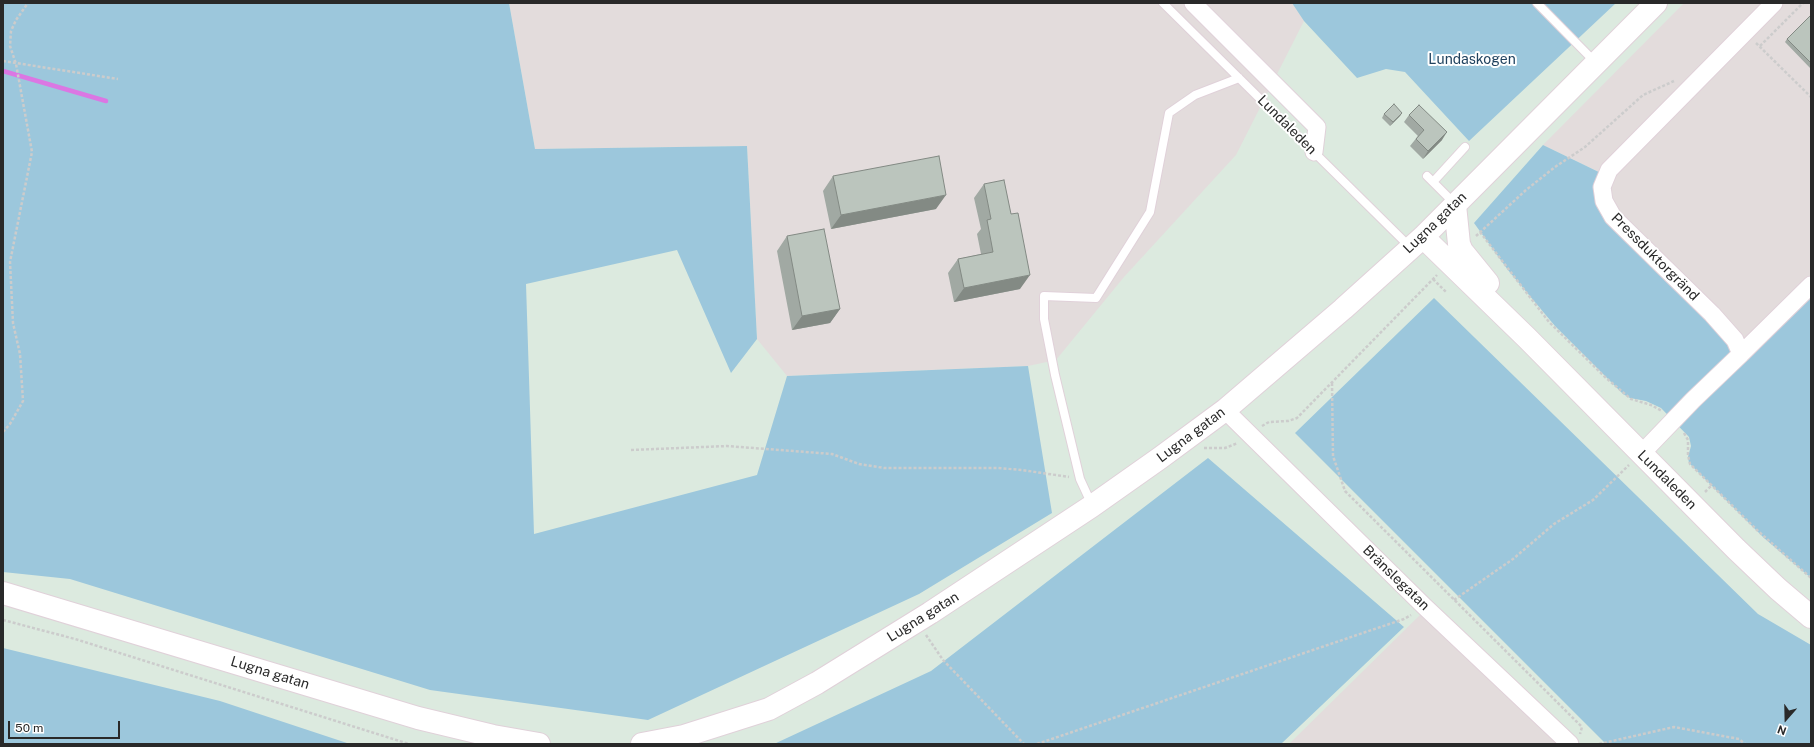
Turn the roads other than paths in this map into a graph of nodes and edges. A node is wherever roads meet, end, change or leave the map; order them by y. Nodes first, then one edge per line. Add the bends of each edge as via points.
1 (1163, 3) edge
2 (1193, 3) edge
3 (1537, 3) edge
4 (1656, 3) edge
5 (1774, 3) edge
6 (1596, 63) junction
7 (1239, 78) junction
8 (1465, 146) dead end
9 (1314, 152) junction
10 (1455, 204) junction
11 (1417, 242) junction
12 (1811, 285) edge
13 (1527, 338) junction
14 (1742, 354) junction
15 (1225, 410) junction
16 (1641, 454) junction
17 (1092, 506) junction
18 (3, 593) edge
19 (1811, 617) edge
20 (539, 744) edge
21 (642, 744) edge
22 (1570, 744) edge

1 - 7 lane, Lundaleden
2 - 9 street via 1317,127
3 - 6 lane
4 - 6 main road, Lugna gatan
5 - 14 street, Pressduktorgränd via 1609,170 1601,190 1613,217 1712,314 1735,340
6 - 10 main road, Lugna gatan
7 - 9 lane, Lundaleden
7 - 17 lane via 1195,95 1169,113 1150,212 1096,298 1044,296 1044,319 1055,375 1080,479
8 - 10 lane via 1430,179
9 - 11 lane, Lundaleden
10 - 11 main road, Lugna gatan
10 - 13 main road, Lundaleden via 1462,251 1521,324
11 - 13 main road, Lundaleden
11 - 15 main road, Lugna gatan
12 - 14 street
13 - 16 main road, Lundaleden
14 - 16 street
15 - 17 main road, Lugna gatan
15 - 22 street, Bränslegatan via 1424,606
16 - 19 main road, Lundaleden via 1736,549
17 - 21 main road, Lugna gatan via 818,683 769,709 684,736
18 - 20 main road, Lugna gatan via 418,718

